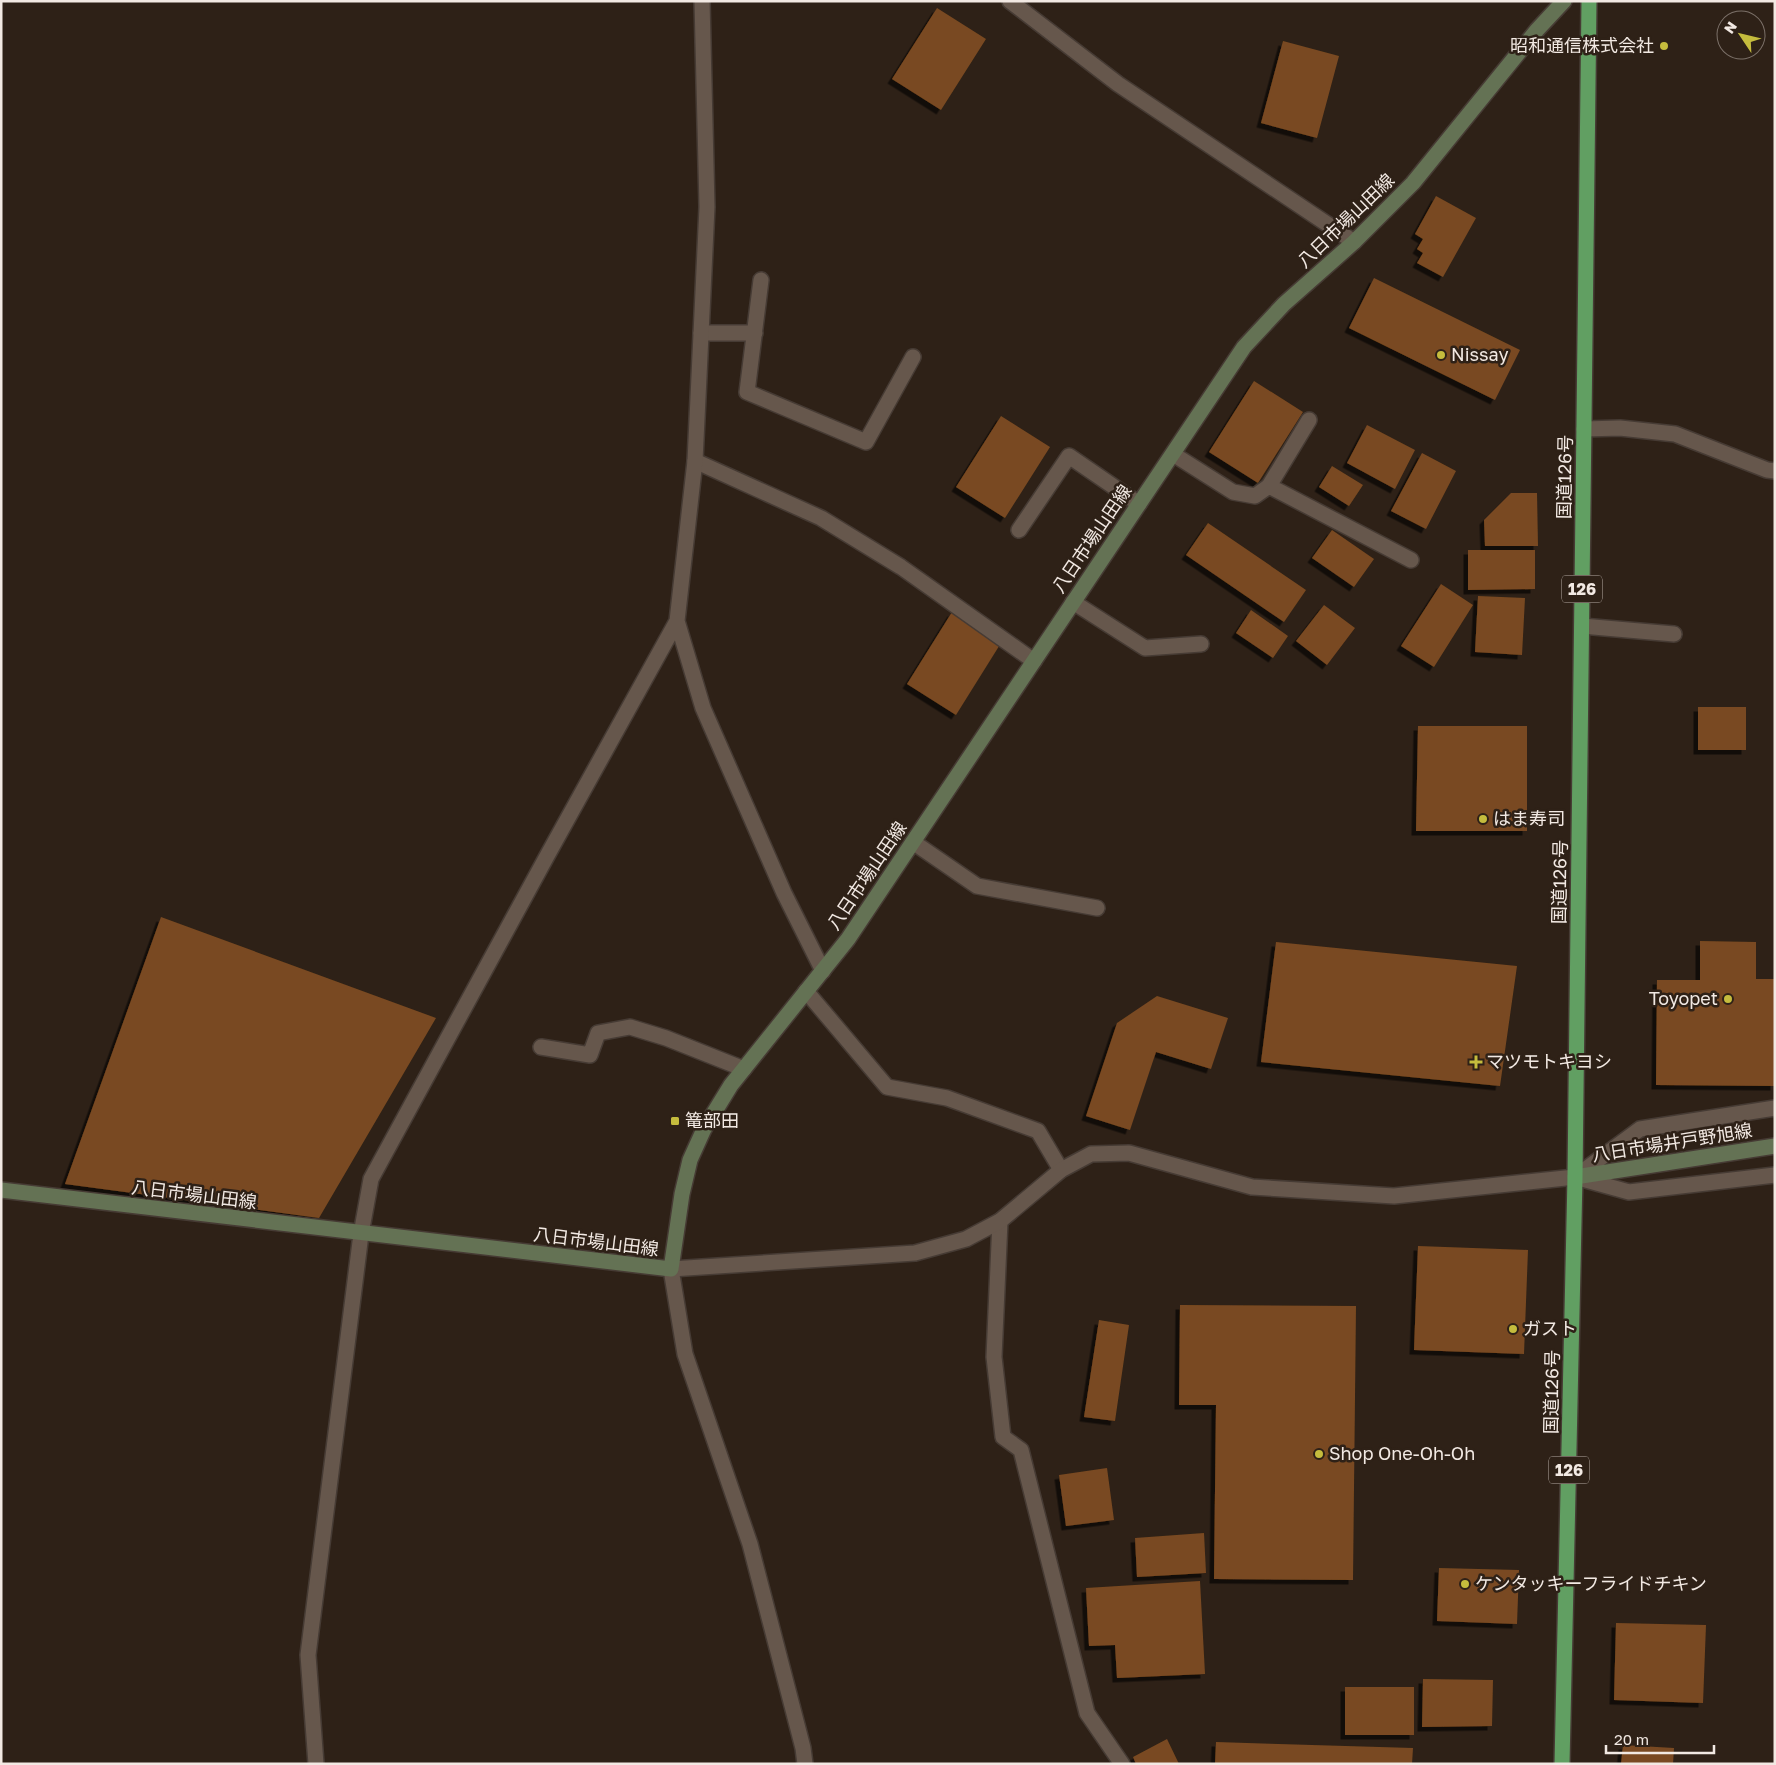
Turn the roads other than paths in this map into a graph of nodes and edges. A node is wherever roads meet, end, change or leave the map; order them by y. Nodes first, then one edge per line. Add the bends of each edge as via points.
1 (702, 1) edge
2 (1010, 1) edge
3 (1564, 1) edge
4 (1589, 1) edge
5 (1354, 242) junction
6 (761, 280) dead end
7 (755, 333) junction
8 (702, 334) junction
9 (913, 357) dead end
10 (1309, 420) dead end
11 (1584, 429) junction
12 (1173, 454) junction
13 (695, 461) junction
14 (1775, 471) edge
15 (1269, 486) junction
16 (1139, 504) junction
17 (1019, 530) dead end
18 (1411, 560) dead end
19 (1073, 602) junction
20 (677, 621) junction
21 (1582, 626) junction
22 (1674, 634) dead end
23 (1202, 644) dead end
24 (1034, 661) junction
25 (913, 842) junction
26 (1097, 908) dead end
27 (823, 971) junction
28 (806, 991) junction
29 (541, 1047) dead end
30 (744, 1069) junction
31 (1775, 1108) edge
32 (1775, 1146) edge
33 (1060, 1170) junction
34 (1775, 1175) edge
35 (1575, 1177) junction
36 (1, 1190) edge
37 (1000, 1222) junction
38 (361, 1234) junction
39 (671, 1270) junction
40 (316, 1764) edge
41 (805, 1764) edge
42 (1122, 1764) edge
43 (1562, 1764) edge

1 - 8 street via 707,207
2 - 5 street via 1118,84
3 - 5 main road, 八日市場山田線 via 1413,183
4 - 11 highway, 国道126号 / 126
5 - 12 main road, 八日市場山田線 via 1284,304 1244,347
6 - 7 street
7 - 8 street
7 - 9 street via 747,392 866,442
8 - 13 street
10 - 15 street
11 - 14 street via 1620,428 1675,434
11 - 21 highway, 国道126号 / 126
12 - 15 street via 1233,492 1256,496
12 - 16 main road, 八日市場山田線
13 - 20 street
13 - 24 street via 821,518 901,567
15 - 18 street
16 - 17 street via 1068,456
16 - 19 main road, 八日市場山田線
19 - 23 street via 1145,648
19 - 24 main road, 八日市場山田線
20 - 27 street via 703,708 784,893
20 - 38 street via 371,1180
21 - 22 street
21 - 35 highway, 国道126号 / 126
24 - 25 main road, 八日市場山田線
25 - 26 street via 977,886
25 - 27 main road, 八日市場山田線
27 - 28 main road, 八日市場山田線
28 - 30 main road, 八日市場山田線
28 - 33 street via 887,1087 947,1098 1038,1131
29 - 30 street via 590,1055 598,1033 630,1027
30 - 39 main road, 八日市場山田線 via 704,1129 690,1160
31 - 35 street via 1640,1129
32 - 35 main road, 八日市場井戸野旭線
33 - 35 street via 1091,1154 1129,1153 1252,1187 1394,1196
33 - 37 street
34 - 35 street via 1630,1192
35 - 43 highway, 国道126号 / 126
36 - 38 main road, 八日市場山田線
37 - 39 street via 966,1239 915,1253
37 - 42 street via 994,1357 1003,1437 1021,1450 1087,1713
38 - 39 main road, 八日市場山田線
38 - 40 street via 308,1655
39 - 41 street via 685,1354 750,1544

